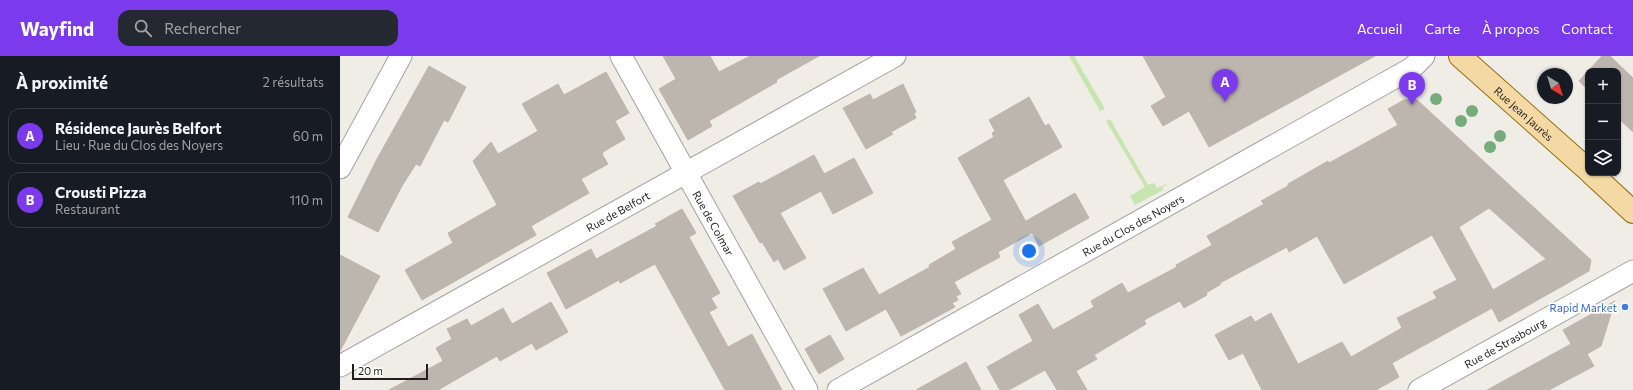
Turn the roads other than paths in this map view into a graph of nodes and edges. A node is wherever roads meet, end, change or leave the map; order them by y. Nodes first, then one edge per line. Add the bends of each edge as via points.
1 (401, 56) edge
2 (621, 56) edge
3 (895, 56) edge
4 (1424, 56) edge
5 (1460, 56) edge
6 (1585, 167) edge
7 (340, 168) edge
8 (686, 173) junction
9 (1594, 176) edge
10 (1633, 212) edge
11 (1633, 271) edge
12 (340, 366) edge
13 (807, 390) edge
14 (838, 390) edge
15 (1419, 390) edge

1 - 7 street
2 - 8 street, Rue de Colmar
3 - 8 street, Rue de Belfort
4 - 14 street, Rue du Clos des Noyers via 1412,68
5 - 6 main road, Rue Jean Jaurès
8 - 12 street, Rue de Belfort
8 - 13 street, Rue de Colmar
9 - 10 main road
11 - 15 street, Rue de Strasbourg

